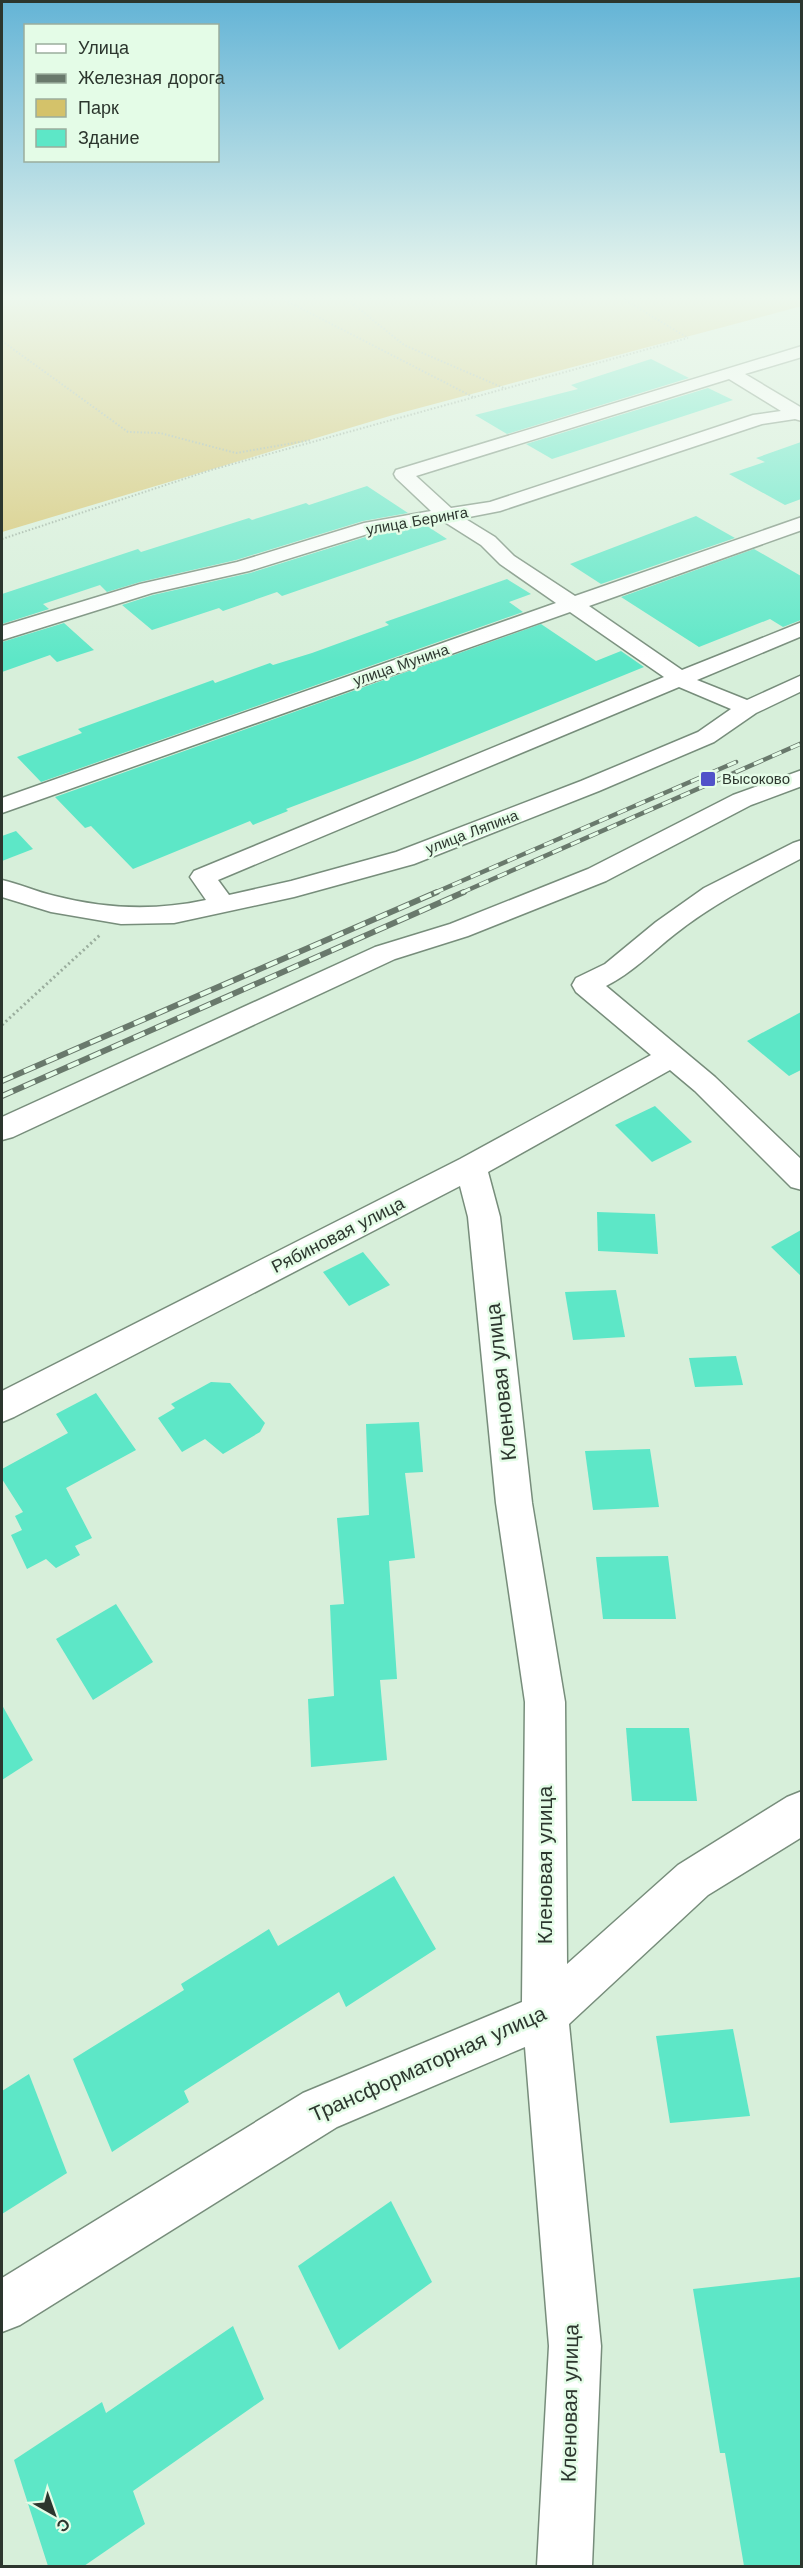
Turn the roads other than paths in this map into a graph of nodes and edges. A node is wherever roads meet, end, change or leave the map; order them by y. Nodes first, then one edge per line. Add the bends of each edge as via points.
1 (578, 420) edge
2 (756, 420) edge
3 (448, 516) junction
4 (801, 523) edge
5 (572, 604) junction
6 (801, 628) edge
7 (2, 633) edge
8 (679, 677) junction
9 (801, 682) edge
10 (748, 708) junction
11 (801, 777) edge
12 (2, 806) edge
13 (801, 848) edge
14 (2, 888) edge
15 (223, 905) junction
16 (672, 1056) junction
17 (2, 1129) edge
18 (471, 1167) junction
19 (801, 1179) edge
20 (2, 1407) edge
21 (801, 1813) edge
22 (545, 2015) junction
23 (2, 2307) edge
24 (564, 2566) edge

1 - 3 street via 403,474
2 - 3 street, улица Беринга via 493,507
3 - 5 street
3 - 7 street, улица Беринга via 371,527 242,567 147,588
4 - 5 street, улица Мунина
5 - 8 street
5 - 12 street, улица Мунина
6 - 8 street
8 - 10 street via 693,687
8 - 15 street via 203,877
9 - 10 street, улица Ляпина
10 - 15 street, улица Ляпина via 706,737 405,858
11 - 17 street via 742,801 597,875 459,930 385,952
13 - 16 street via 713,894 615,970 586,985
14 - 15 street, улица Ляпина via 51,904 121,916 174,915
16 - 18 street, Рябиновая улица
16 - 19 street
18 - 20 street, Рябиновая улица
18 - 22 street, Кленовая улица via 484,1217 514,1503 546,1702
21 - 22 street, Трансформаторная улица via 693,1880
22 - 23 street, Трансформаторная улица via 320,2110
22 - 24 street, Кленовая улица via 574,2346

